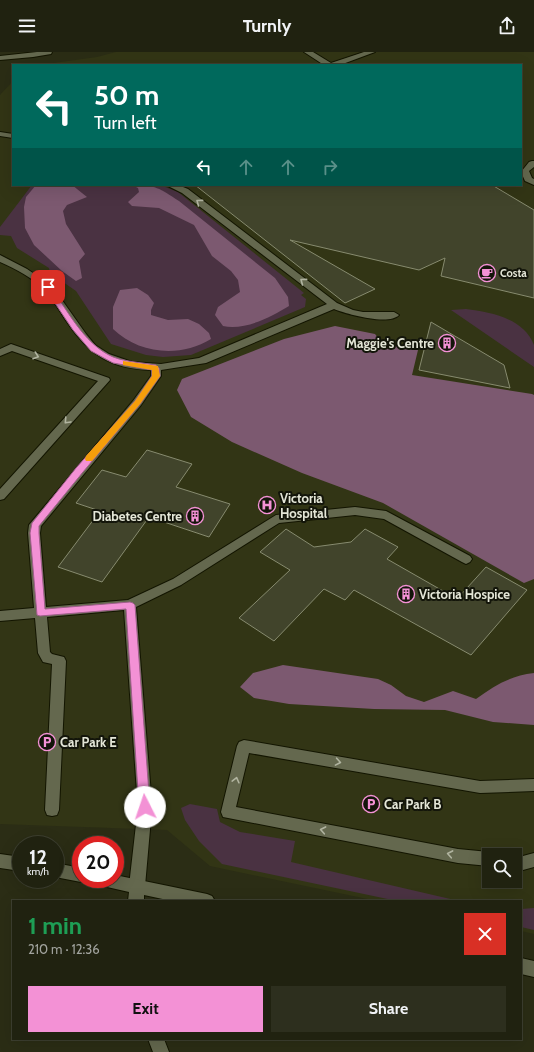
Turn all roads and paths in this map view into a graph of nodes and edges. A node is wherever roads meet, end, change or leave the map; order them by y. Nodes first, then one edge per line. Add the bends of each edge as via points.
1 (48, 52) edge
2 (308, 52) edge
3 (371, 52) edge
4 (0, 58) edge
5 (327, 64) edge
6 (336, 64) edge
7 (0, 134) edge
8 (12, 136) edge
9 (534, 164) edge
10 (534, 182) edge
11 (172, 186) edge
12 (0, 258) edge
13 (334, 305) junction
14 (394, 315) dead end
15 (0, 353) edge
16 (156, 368) junction
17 (0, 496) edge
18 (466, 559) dead end
19 (130, 605) junction
20 (40, 613) junction
21 (0, 616) edge
22 (534, 785) edge
23 (52, 810) dead end
24 (482, 858) edge
25 (534, 860) edge
26 (0, 861) edge
27 (12, 863) edge
28 (522, 863) edge
29 (122, 888) edge
30 (137, 894) edge
31 (197, 900) edge
32 (522, 966) edge
33 (534, 969) edge
34 (156, 1040) edge
35 (160, 1052) edge

1 - 4 street
2 - 5 street
3 - 6 street
7 - 8 street
9 - 10 street via 525,170 528,179
13 -> 11 street via 185,191
12 - 16 street via 26,270 48,287 75,328 94,349 116,361
13 - 14 street via 348,313 364,316
13 - 16 street via 202,361
15 -> 17 street via 11,347 105,380
16 - 20 street via 156,376 137,403 35,525
18 - 19 street via 386,515 355,511 276,519 177,582
19 - 20 street
19 - 30 street via 145,807
20 - 21 street
20 - 23 street via 44,653 48,658 59,661
24 -> 22 street via 458,856 228,812 244,746 480,787
25 - 28 street
26 - 27 street
29 - 30 street
30 - 31 street
32 - 33 street
34 - 35 street

